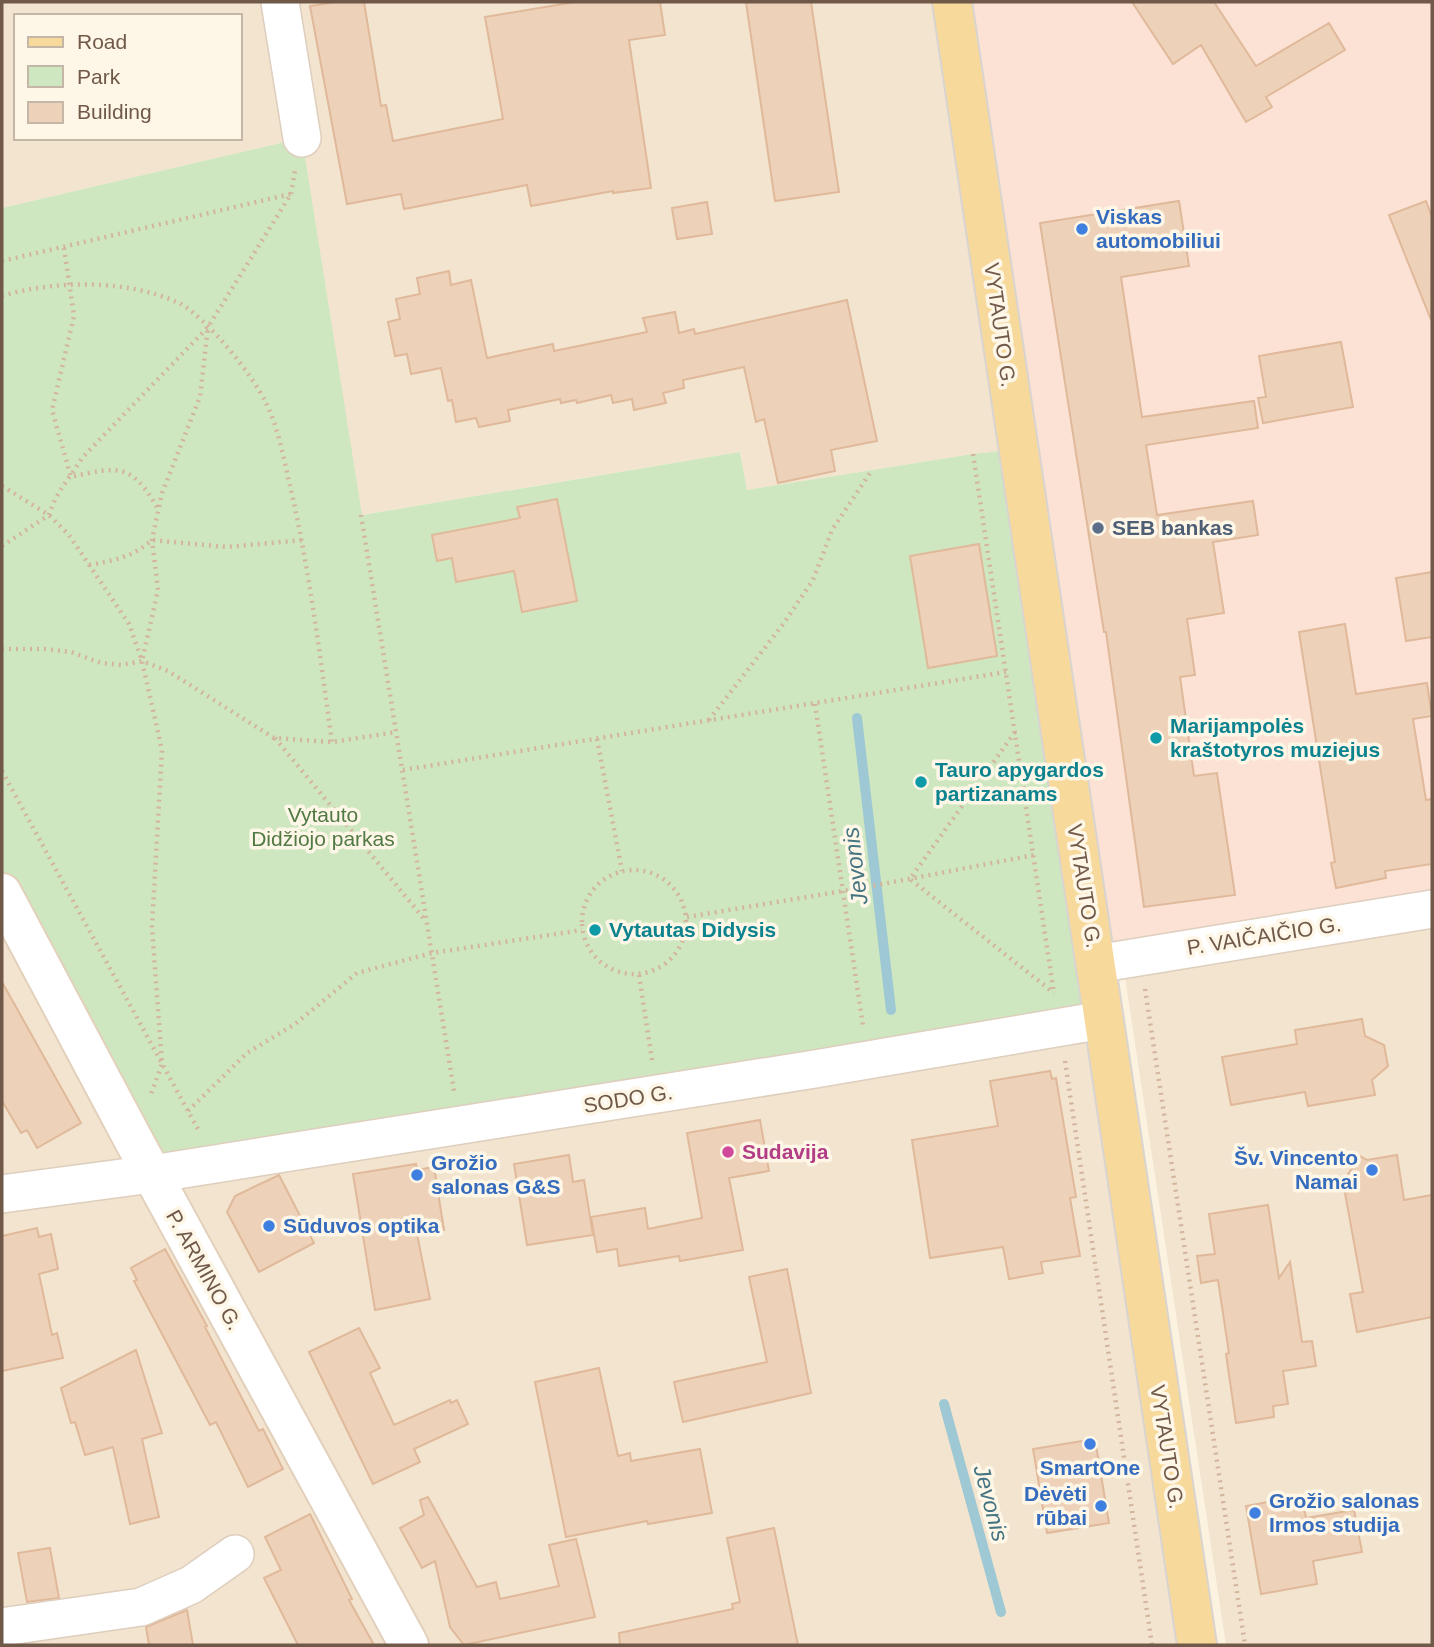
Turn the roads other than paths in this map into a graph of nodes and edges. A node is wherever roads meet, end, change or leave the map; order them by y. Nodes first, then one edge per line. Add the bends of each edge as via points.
1 (280, 2) edge
2 (952, 2) edge
3 (302, 138) dead end
4 (2, 894) edge
5 (1432, 909) edge
6 (1096, 964) junction
7 (1103, 1020) junction
8 (152, 1174) junction
9 (2, 1194) edge
10 (235, 1554) dead end
11 (2, 1627) edge
12 (409, 1645) edge
13 (1197, 1645) edge

1 - 3 street
2 - 6 main road, VYTAUTO G.
4 - 8 main road, P. ARMINO G.
5 - 6 street, P. VAIČAIČIO G.
6 - 7 main road, VYTAUTO G.
7 - 8 street, SODO G.
7 - 13 main road, VYTAUTO G.
8 - 9 street, SODO G.
8 - 12 main road, P. ARMINO G.
10 - 11 street via 191,1585 141,1606

